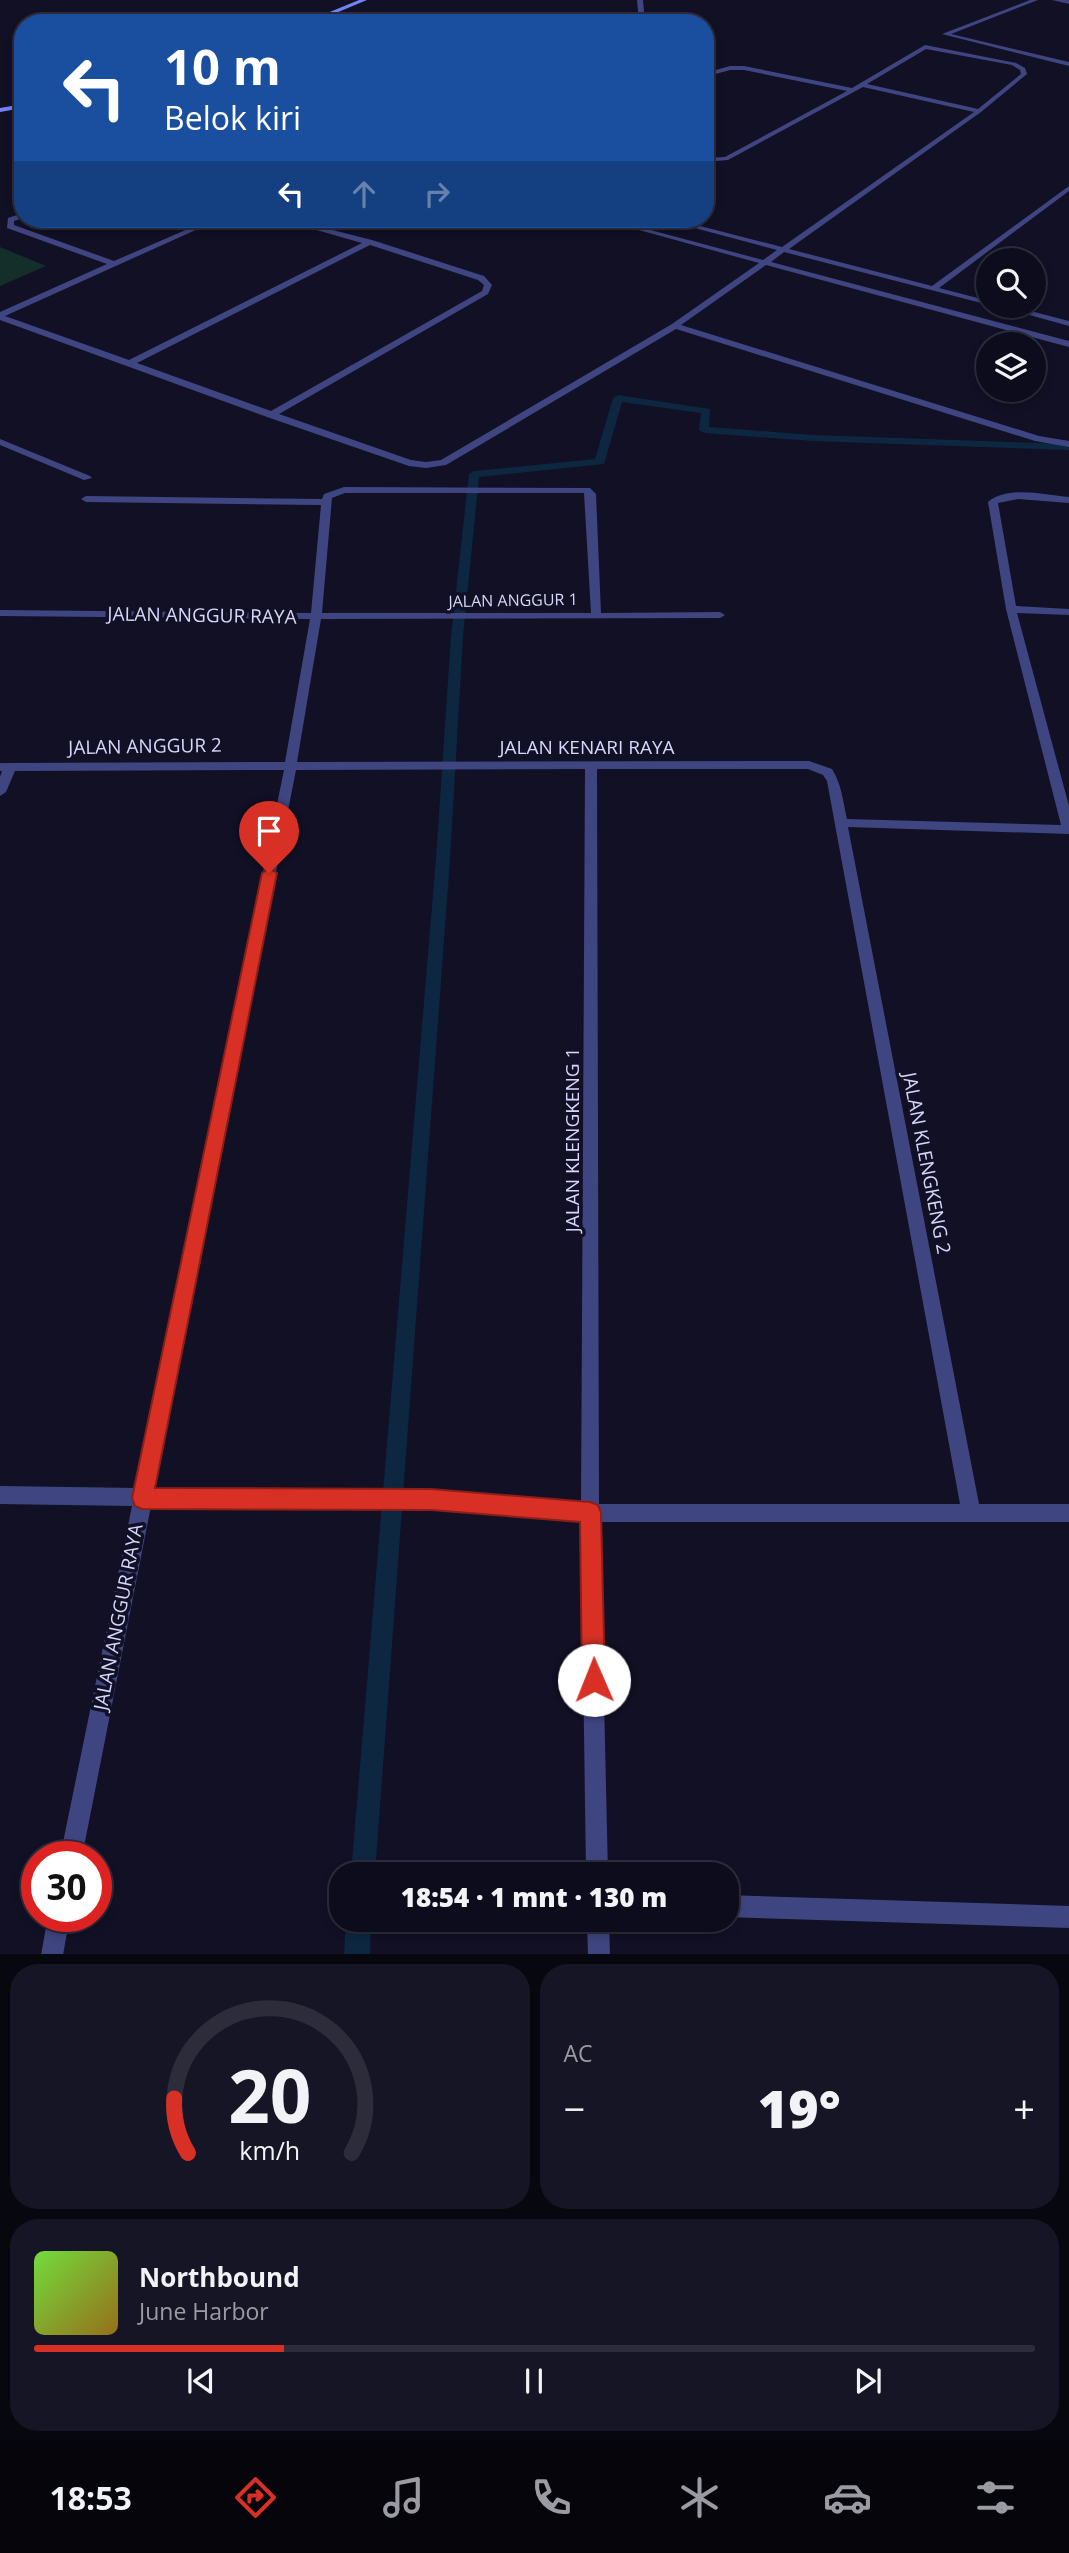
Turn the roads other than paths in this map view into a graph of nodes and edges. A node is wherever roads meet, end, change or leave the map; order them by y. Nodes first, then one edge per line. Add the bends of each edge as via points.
1 (364, 0) edge
2 (1035, 0) edge
3 (1055, 0) edge
4 (1069, 2) edge
5 (329, 14) edge
6 (1069, 54) edge
7 (1054, 60) junction
8 (1069, 64) edge
9 (714, 72) edge
10 (863, 85) junction
11 (853, 90) junction
12 (979, 111) junction
13 (714, 160) edge
14 (1069, 188) edge
15 (15, 228) edge
16 (196, 228) edge
17 (315, 228) edge
18 (635, 228) edge
19 (700, 228) edge
20 (369, 242) junction
21 (785, 250) junction
22 (765, 263) junction
23 (114, 264) junction
24 (934, 288) junction
25 (976, 299) edge
26 (0, 316) edge
27 (1046, 318) edge
28 (1069, 324) edge
29 (675, 326) junction
30 (1069, 344) edge
31 (128, 364) junction
32 (270, 415) junction
33 (0, 442) edge
34 (1069, 444) edge
35 (87, 478) dead end
36 (86, 499) dead end
37 (1069, 500) edge
38 (327, 502) junction
39 (1011, 610) junction
40 (1069, 612) edge
41 (0, 613) edge
42 (596, 614) junction
43 (716, 615) dead end
44 (316, 616) junction
45 (291, 764) junction
46 (5, 767) edge
47 (591, 767) junction
48 (0, 792) edge
49 (1065, 802) edge
50 (841, 823) junction
51 (1069, 830) edge
52 (0, 1495) edge
53 (142, 1498) junction
54 (971, 1511) junction
55 (590, 1513) junction
56 (1069, 1513) edge
57 (74, 1841) edge
58 (597, 1862) edge
59 (739, 1906) edge
60 (1069, 1917) edge
61 (56, 1932) edge
62 (598, 1932) edge
63 (51, 1954) edge
64 (599, 1954) edge

1 - 5 street
2 - 7 street via 945,34
3 - 4 street
6 - 7 street
7 - 8 street
9 - 11 street via 744,68
10 - 11 street
10 - 12 street
10 - 12 street via 925,47 1023,69 1024,74
11 - 13 street via 726,159
12 - 21 street
14 - 24 street
15 - 23 street
16 - 23 street
17 - 20 street
18 - 22 street
19 - 21 street
20 - 31 street
20 - 32 street via 481,278 488,285 485,292
21 - 22 street
21 - 24 street
22 - 29 street
22 - 30 street
23 - 26 street
24 - 25 street
26 - 31 street
27 - 28 street
29 - 32 street via 443,463 409,463
29 - 34 street via 1038,439
31 - 32 street
33 - 35 street
36 - 38 street
37 - 39 street via 1009,497 993,502
38 - 42 street via 327,496 344,490 577,488 591,494
38 - 44 street
39 - 40 street
39 - 49 street
41 - 44 street, JALAN ANGGUR RAYA
42 - 43 street, JALAN ANGGUR 1
42 - 44 street, JALAN ANGGUR 1
44 - 45 street, JALAN ANGGUR RAYA
45 - 46 street, JALAN ANGGUR 2
45 - 47 street, JALAN KENARI RAYA
45 - 53 street, JALAN ANGGUR RAYA
46 - 48 street
47 - 50 street, JALAN KENARI RAYA via 809,765 828,772 833,781
47 - 55 street, JALAN KLENGKENG 1
49 - 51 street
50 - 51 street
50 - 54 street, JALAN KLENGKENG 2
52 - 53 street
53 - 55 street via 431,1500
53 - 57 street, JALAN ANGGUR RAYA
54 - 55 street
54 - 56 street
55 - 58 street, JALAN KLENGKENG 1
59 - 60 street
61 - 63 street
62 - 64 street

